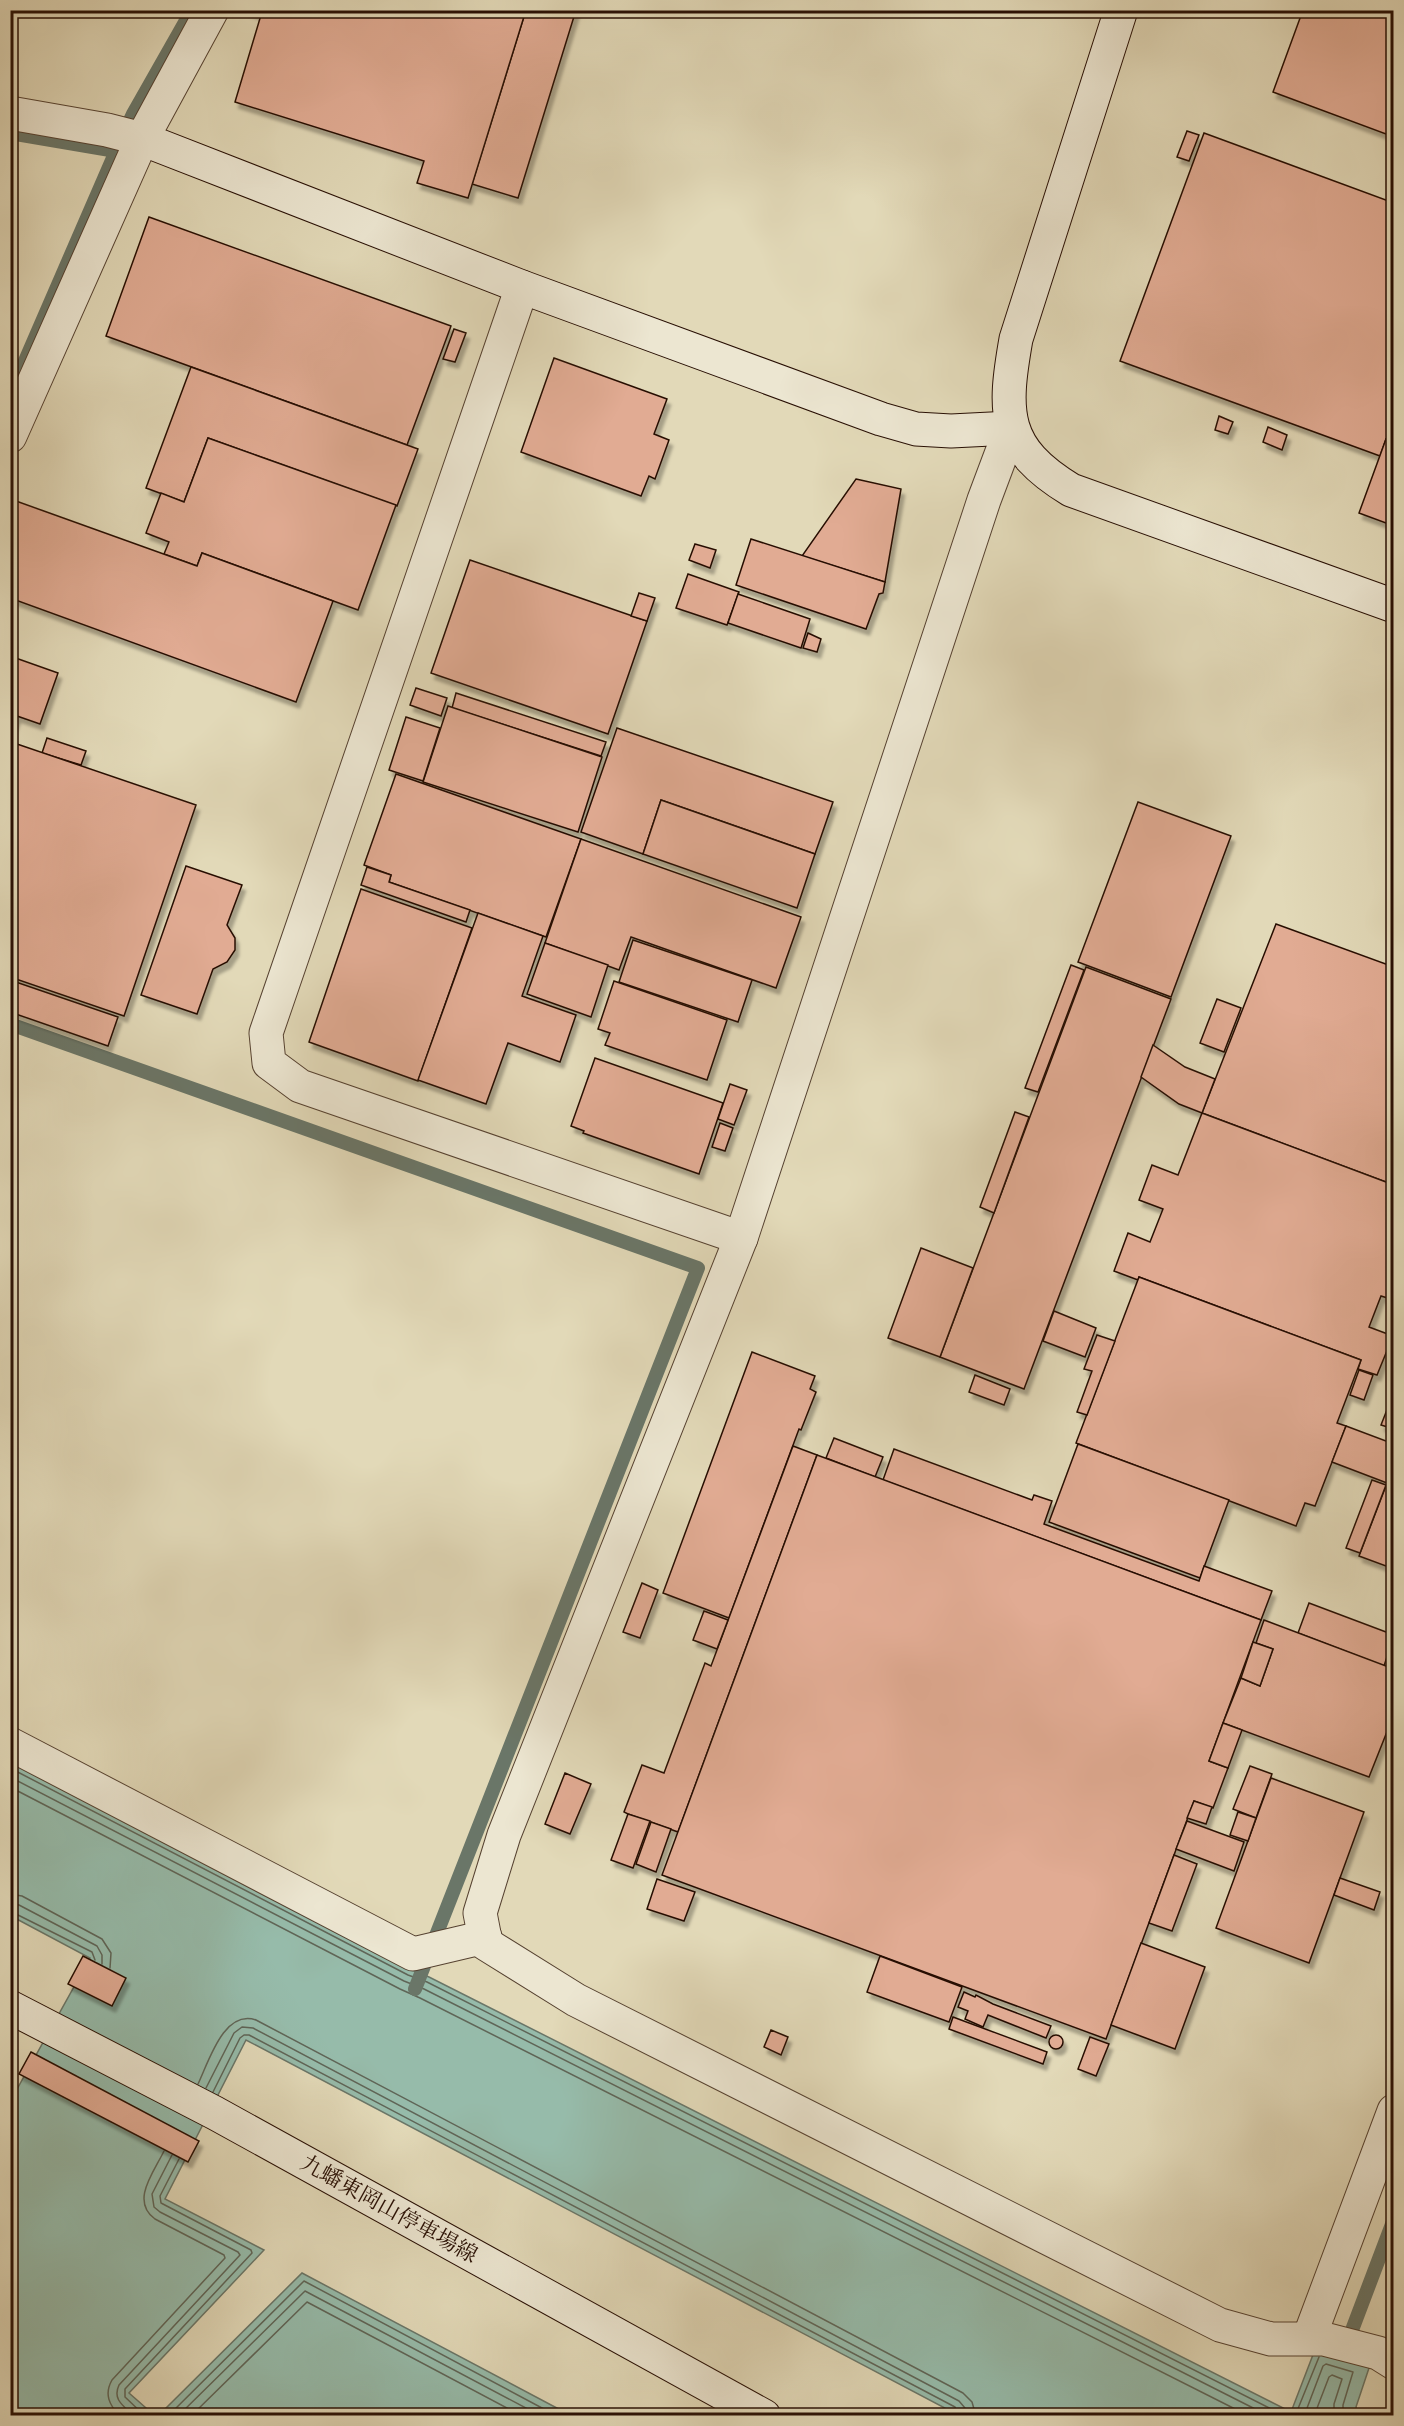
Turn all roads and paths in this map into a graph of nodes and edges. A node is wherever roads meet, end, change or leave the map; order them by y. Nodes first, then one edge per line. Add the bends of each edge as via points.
1 (212, 10) edge
2 (1121, 10) edge
3 (10, 113) edge
4 (127, 135) junction
5 (522, 287) junction
6 (1011, 428) junction
7 (10, 436) edge
8 (1394, 606) edge
9 (741, 1238) junction
10 (10, 1744) edge
11 (484, 1937) junction
12 (10, 2007) edge
13 (1394, 2111) edge
14 (1316, 2338) junction
15 (1386, 2358) edge
16 (764, 2415) edge

1 - 4 street
2 - 6 street via 1016,339 1010,375
3 - 4 street
4 - 5 street
4 - 7 street
5 - 6 street via 881,419 916,429
5 - 9 street via 266,1033 269,1063 300,1086
6 - 8 street via 1038,467 1071,490
6 - 9 street
9 - 11 street via 504,1835 480,1913
10 - 11 street via 413,1954
11 - 14 street via 486,1944 576,2000 1220,2325 1285,2340
12 - 16 street, 九蟠東岡山停車場線 via 215,2113
13 - 14 street
14 - 15 street

